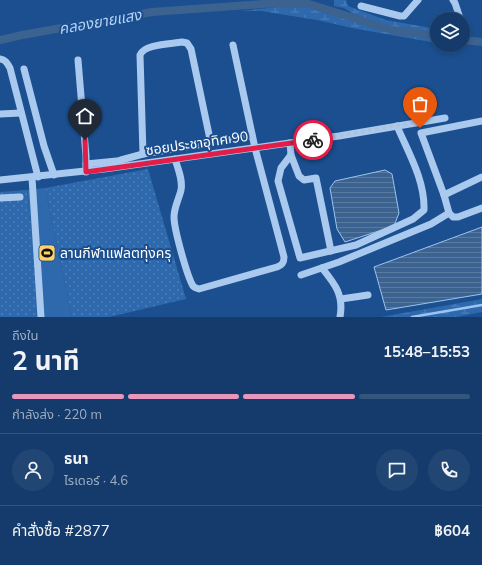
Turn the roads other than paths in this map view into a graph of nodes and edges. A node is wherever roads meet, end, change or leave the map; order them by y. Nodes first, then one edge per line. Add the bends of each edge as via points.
1 (418, 0) edge
2 (453, 0) edge
3 (361, 6) dead end
4 (458, 12) edge
5 (234, 45) dead end
6 (0, 59) edge
7 (78, 60) dead end
8 (24, 69) dead end
9 (21, 113) junction
10 (0, 114) edge
11 (445, 118) dead end
12 (482, 121) edge
13 (418, 122) junction
14 (397, 126) junction
15 (421, 133) junction
16 (252, 136) junction
17 (290, 143) junction
18 (211, 144) junction
19 (255, 148) junction
20 (143, 154) junction
21 (291, 155) junction
22 (121, 160) junction
23 (175, 160) junction
24 (86, 168) junction
25 (104, 170) junction
26 (54, 176) junction
27 (35, 177) junction
28 (482, 177) edge
29 (0, 180) edge
30 (444, 195) junction
31 (20, 197) dead end
32 (0, 198) edge
33 (482, 208) edge
34 (449, 213) junction
35 (331, 251) junction
36 (322, 268) junction
37 (301, 275) dead end
38 (368, 295) dead end
39 (341, 299) junction
40 (41, 317) edge
41 (340, 317) edge

1 - 3 street via 404,16
2 - 4 street
5 - 16 street
6 - 9 street via 4,59 10,68
7 - 24 street
8 - 26 street
9 - 10 street
9 - 27 street
11 - 13 street, ซอยประชาอุทิศ 90
12 - 15 street
13 - 14 street, ซอยประชาอุทิศ 90
13 - 15 street
14 - 17 street, ซอยประชาอุทิศ 90
14 - 35 street via 419,177 424,210 413,219 356,245
15 - 30 street
16 - 18 street
16 - 19 street
17 - 19 street, ซอยประชาอุทิศ 90
17 - 21 street
18 - 20 street
18 - 20 street via 191,49 187,43 159,46 144,50 140,55
19 - 23 street, ซอยประชาอุทิศ 90
19 - 23 street via 284,262 277,267 198,289 193,286 189,277 176,234 174,216 181,180
20 - 22 street
21 - 35 street via 299,176 304,180 316,178
21 - 35 street via 282,168 278,181 300,258
22 - 24 street
22 - 25 street
23 - 25 street, ซอยประชาอุทิศ 90
24 - 25 street, ซอยประชาอุทิศ 90
24 - 26 street, ซอยประชาอุทิศ 90
26 - 27 street, ซอยประชาอุทิศ 90
27 - 29 street, ซอยประชาอุทิศ 90
27 - 40 street
28 - 30 street
30 - 34 street
31 - 32 street
33 - 34 street via 458,218
34 - 36 street via 431,224
36 - 37 street
36 - 39 street via 334,282
38 - 39 street
39 - 41 street

